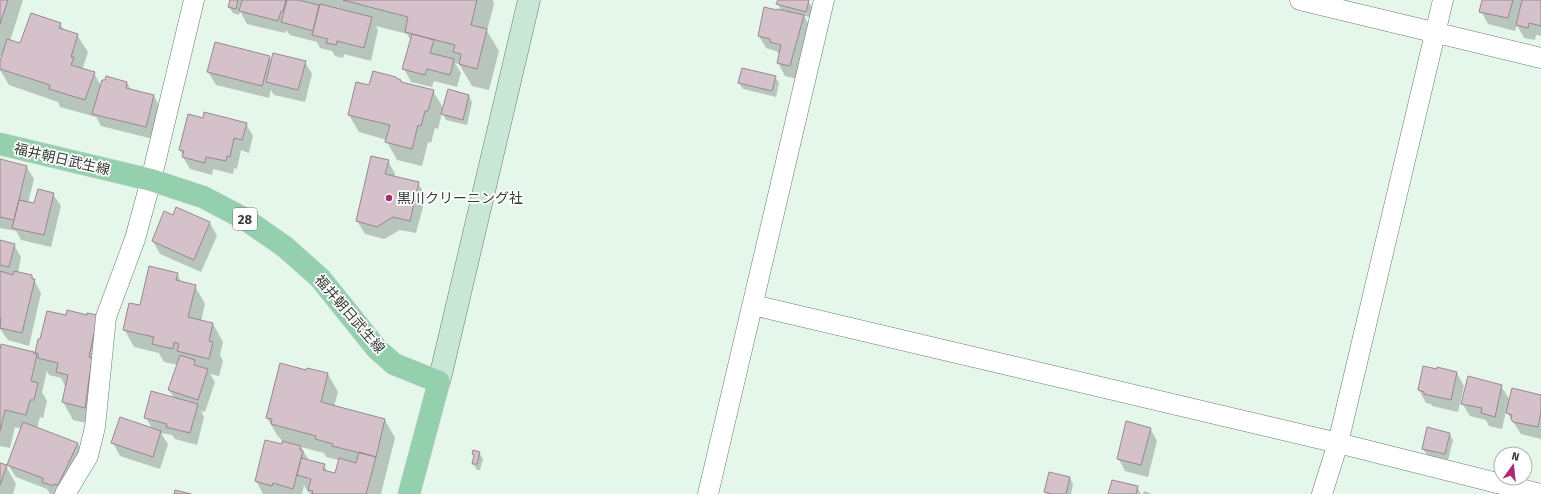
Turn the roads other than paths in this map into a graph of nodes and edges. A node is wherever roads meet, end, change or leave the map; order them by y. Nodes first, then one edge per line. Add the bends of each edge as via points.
1 (194, 0) edge
2 (529, 0) edge
3 (824, 0) edge
4 (1300, 0) edge
5 (1443, 0) edge
6 (1435, 32) junction
7 (1541, 58) edge
8 (0, 144) edge
9 (151, 180) junction
10 (753, 304) junction
11 (439, 382) junction
12 (1338, 443) junction
13 (65, 494) edge
14 (409, 494) edge
15 (708, 494) edge
16 (1322, 494) edge
17 (1541, 494) edge

1 - 9 street
2 - 11 street
3 - 10 street
4 - 6 street
5 - 6 street
6 - 7 street
6 - 12 street
8 - 9 main road, 福井朝日武生線 / 28
9 - 11 main road, 福井朝日武生線 / 28 via 203,197 245,219 285,247 320,278 360,329 394,364
9 - 13 street via 135,239 106,317 95,427 88,456
10 - 12 street
10 - 15 street
11 - 14 main road
12 - 16 street
12 - 17 street

